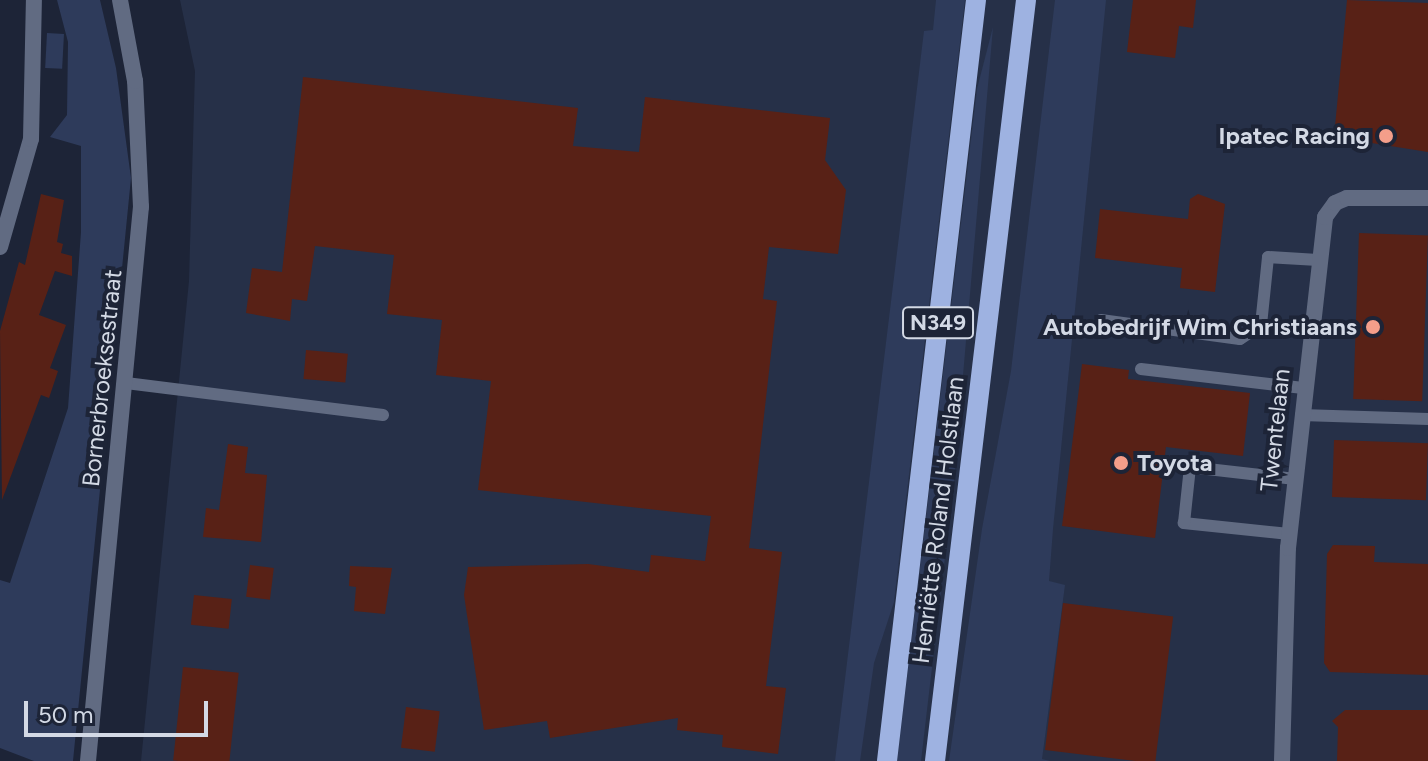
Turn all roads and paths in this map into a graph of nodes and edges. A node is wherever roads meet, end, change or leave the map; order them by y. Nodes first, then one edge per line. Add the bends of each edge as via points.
1 (34, 0) edge
2 (120, 0) edge
3 (976, 0) edge
4 (1026, 0) edge
5 (1428, 198) edge
6 (0, 247) edge
7 (1318, 260) junction
8 (1101, 320) dead end
9 (1141, 369) dead end
10 (126, 383) junction
11 (1303, 388) junction
12 (383, 415) dead end
13 (1301, 415) junction
14 (1428, 419) edge
15 (1295, 479) junction
16 (1289, 534) junction
17 (88, 761) edge
18 (887, 761) edge
19 (935, 761) edge
20 (1282, 761) edge

1 - 6 street via 31,139
2 - 10 street, Bornerbroeksestraat via 135,81 141,207
3 - 18 main road, Henriëtte Roland Holstlaan / N349
4 - 19 main road, Henriëtte Roland Holstlaan / N349
5 - 7 street, Twentelaan via 1365,197 1335,203 1325,217
7 - 8 lane via 1268,257 1261,325 1240,339
7 - 11 street, Twentelaan
9 - 11 lane
10 - 12 lane
10 - 17 street, Bornerbroeksestraat
11 - 13 street, Twentelaan
13 - 14 lane
13 - 15 street, Twentelaan
15 - 16 street, Twentelaan
15 - 16 lane via 1190,467 1184,523
16 - 20 street, Twentelaan

